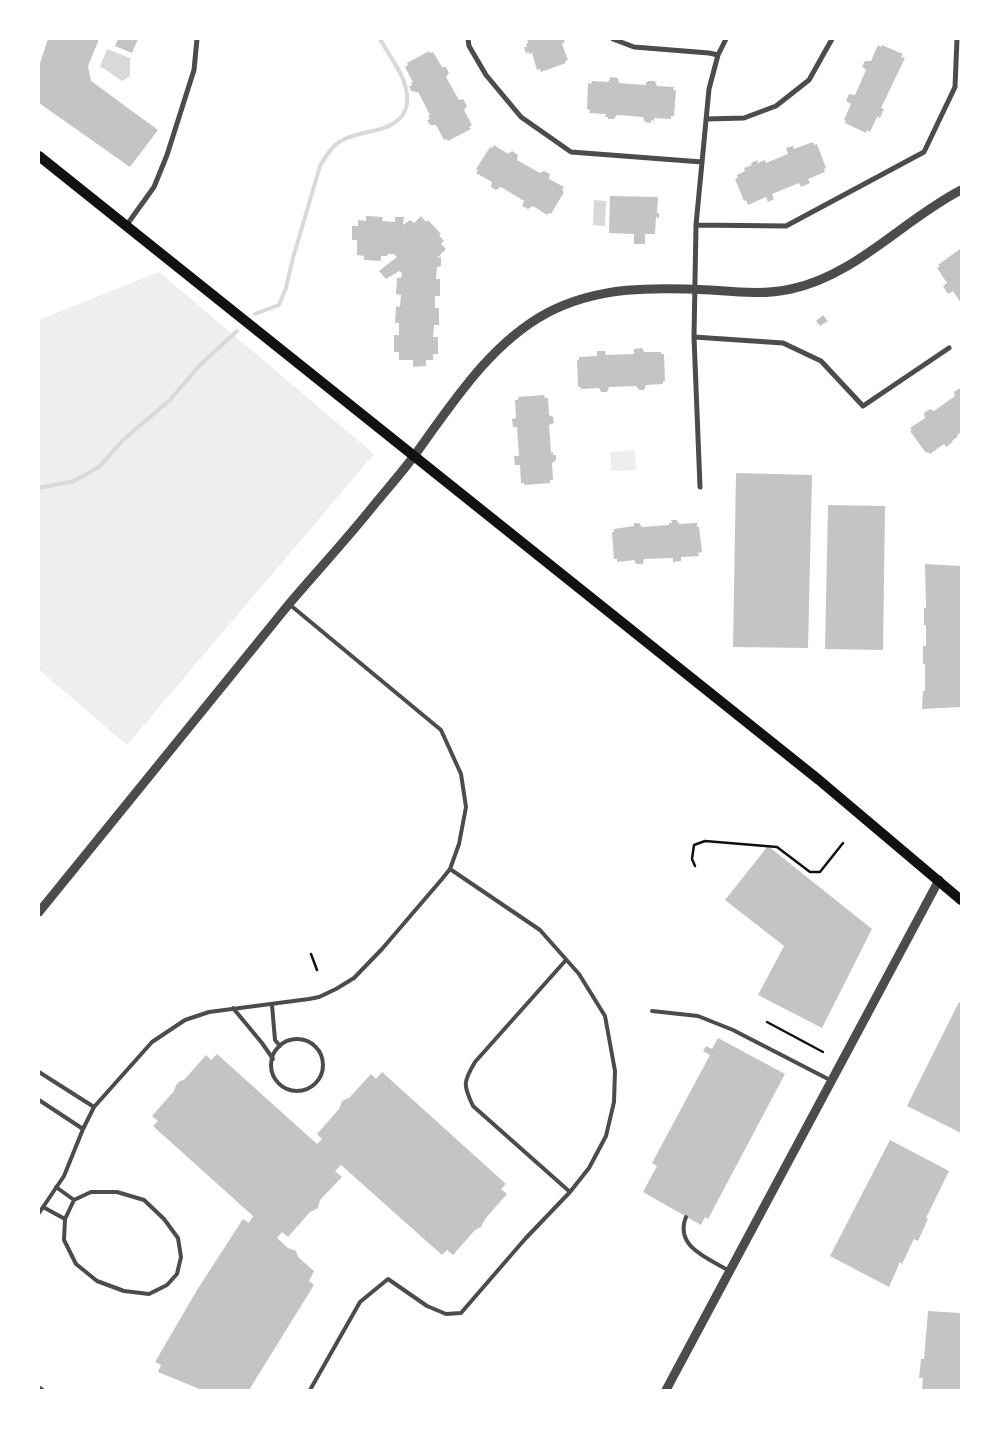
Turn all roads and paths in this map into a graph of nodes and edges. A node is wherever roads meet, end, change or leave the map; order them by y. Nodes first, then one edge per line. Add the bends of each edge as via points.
1 (197, 39) edge
2 (468, 39) edge
3 (613, 39) edge
4 (726, 39) edge
5 (832, 39) edge
6 (956, 39) edge
7 (718, 55) junction
8 (706, 119) junction
9 (39, 156) edge
10 (702, 162) junction
11 (961, 190) edge
12 (696, 225) junction
13 (126, 226) junction
14 (694, 289) junction
15 (694, 336) junction
16 (949, 348) dead end
17 (415, 455) junction
18 (700, 487) dead end
19 (289, 604) junction
20 (843, 843) dead end
21 (695, 866) dead end
22 (450, 869) junction
23 (939, 880) junction
24 (961, 900) edge
25 (39, 912) edge
26 (311, 954) dead end
27 (566, 960) junction
28 (316, 970) dead end
29 (272, 1005) junction
30 (233, 1008) junction
31 (652, 1011) dead end
32 (767, 1022) dead end
33 (280, 1046) junction
34 (823, 1052) dead end
35 (273, 1060) junction
36 (39, 1072) edge
37 (832, 1081) junction
38 (39, 1100) edge
39 (94, 1107) junction
40 (83, 1129) junction
41 (56, 1187) junction
42 (570, 1192) junction
43 (74, 1200) junction
44 (44, 1206) junction
45 (39, 1213) edge
46 (686, 1218) dead end
47 (65, 1219) junction
48 (730, 1271) junction
49 (39, 1388) edge
50 (42, 1390) edge
51 (310, 1390) edge
52 (666, 1390) edge

1 - 13 street via 194,70 154,187
2 - 10 street via 486,75 521,117 571,152
3 - 7 street via 634,47
4 - 7 street
5 - 8 street via 809,80 776,106 744,118
6 - 12 street via 955,87 924,152 786,226
7 - 8 street via 709,89
8 - 10 street
9 - 13 main road
10 - 12 street
11 - 14 street via 938,202 849,266 818,280 766,293
12 - 14 street
13 - 17 main road
14 - 15 street
14 - 17 street via 623,289 598,293 547,313 520,331 484,364
15 - 16 street via 783,343 821,361 863,406
15 - 18 street
17 - 19 street
17 - 23 main road via 820,780
19 - 22 lane via 441,730 462,774 466,807
19 - 25 street
20 - 21 path via 820,872 810,872 777,847 705,841 694,845 692,860
22 - 27 lane via 540,930
22 - 29 lane via 354,978 319,997
23 - 24 main road
23 - 37 street
26 - 28 path
27 - 42 lane via 579,974 605,1016 615,1071 614,1102 606,1136 589,1168
27 - 42 lane via 475,1062 466,1078 466,1091 474,1106
29 - 30 lane
29 - 33 lane via 275,1040
30 - 35 lane
30 - 39 lane via 185,1020 168,1030 152,1042
31 - 37 lane via 698,1016 733,1030
32 - 34 path
33 - 35 lane
33 - 35 lane via 297,1039 311,1042 320,1052 324,1065 320,1078 311,1088 297,1091 284,1088 275,1078 271,1065
36 - 39 lane
37 - 48 street
38 - 40 lane
39 - 40 lane
40 - 41 lane via 64,1176
41 - 43 lane
41 - 44 lane
42 - 51 lane via 460,1313 446,1314 427,1306 388,1279 360,1302
43 - 47 lane
43 - 47 lane via 91,1192 117,1192 144,1200 178,1238 181,1257 178,1274 167,1286 149,1294 124,1291 97,1281 76,1264 64,1240
44 - 45 lane
44 - 47 lane
46 - 48 lane via 682,1227 684,1237 695,1251
48 - 52 street
49 - 50 street

